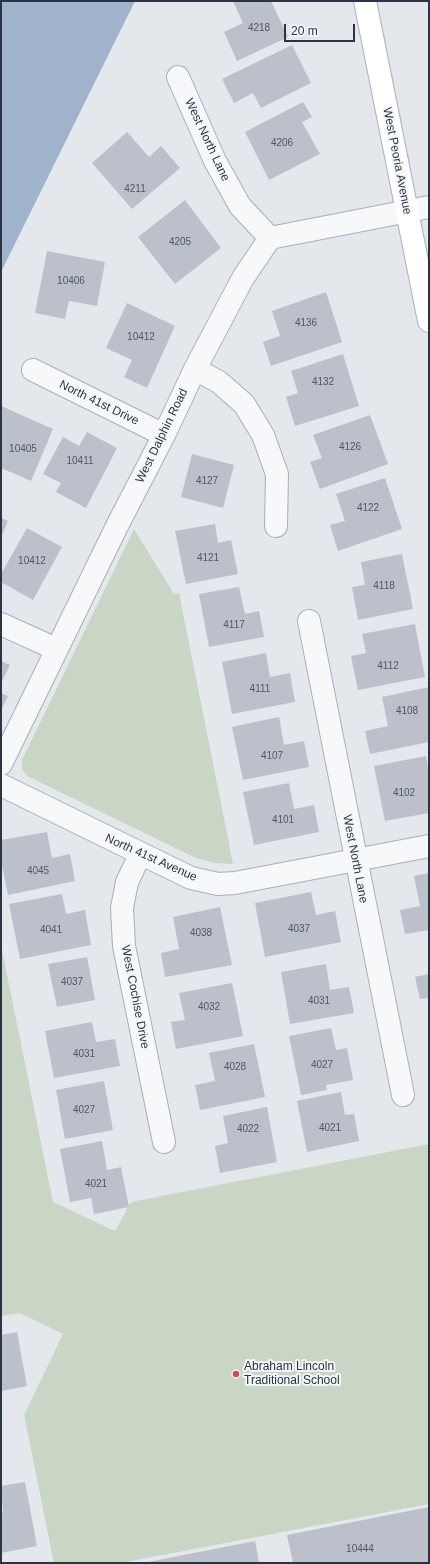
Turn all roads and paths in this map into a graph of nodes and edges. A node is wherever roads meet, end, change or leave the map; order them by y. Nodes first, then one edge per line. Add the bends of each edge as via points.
1 (365, 1) edge
2 (178, 77) dead end
3 (429, 207) edge
4 (407, 211) junction
5 (270, 238) junction
6 (429, 321) edge
7 (195, 369) junction
8 (33, 370) dead end
9 (164, 435) junction
10 (276, 526) dead end
11 (309, 621) dead end
12 (1, 624) edge
13 (56, 649) junction
14 (1, 764) edge
15 (1, 785) edge
16 (429, 846) edge
17 (140, 855) junction
18 (356, 860) junction
19 (403, 1096) dead end
20 (164, 1142) dead end

1 - 4 main road, West Peoria Avenue
2 - 5 street, West North Lane via 215,161 240,206
3 - 4 street
4 - 5 street
4 - 6 main road, West Peoria Avenue
5 - 7 street, West Dalphin Road via 243,278
7 - 9 street, West Dalphin Road
7 - 10 street via 218,382 244,404 263,435 277,474
8 - 9 street, North 41st Drive
9 - 13 street, West Dalphin Road
11 - 18 street, West North Lane
12 - 13 street
13 - 14 street, West Dalphin Road
15 - 17 street, North 41st Avenue
16 - 18 street, North 41st Avenue
17 - 18 street, North 41st Avenue via 191,878 218,884
17 - 20 street, West Cochise Drive via 127,882 122,908 124,946
18 - 19 street, West North Lane

